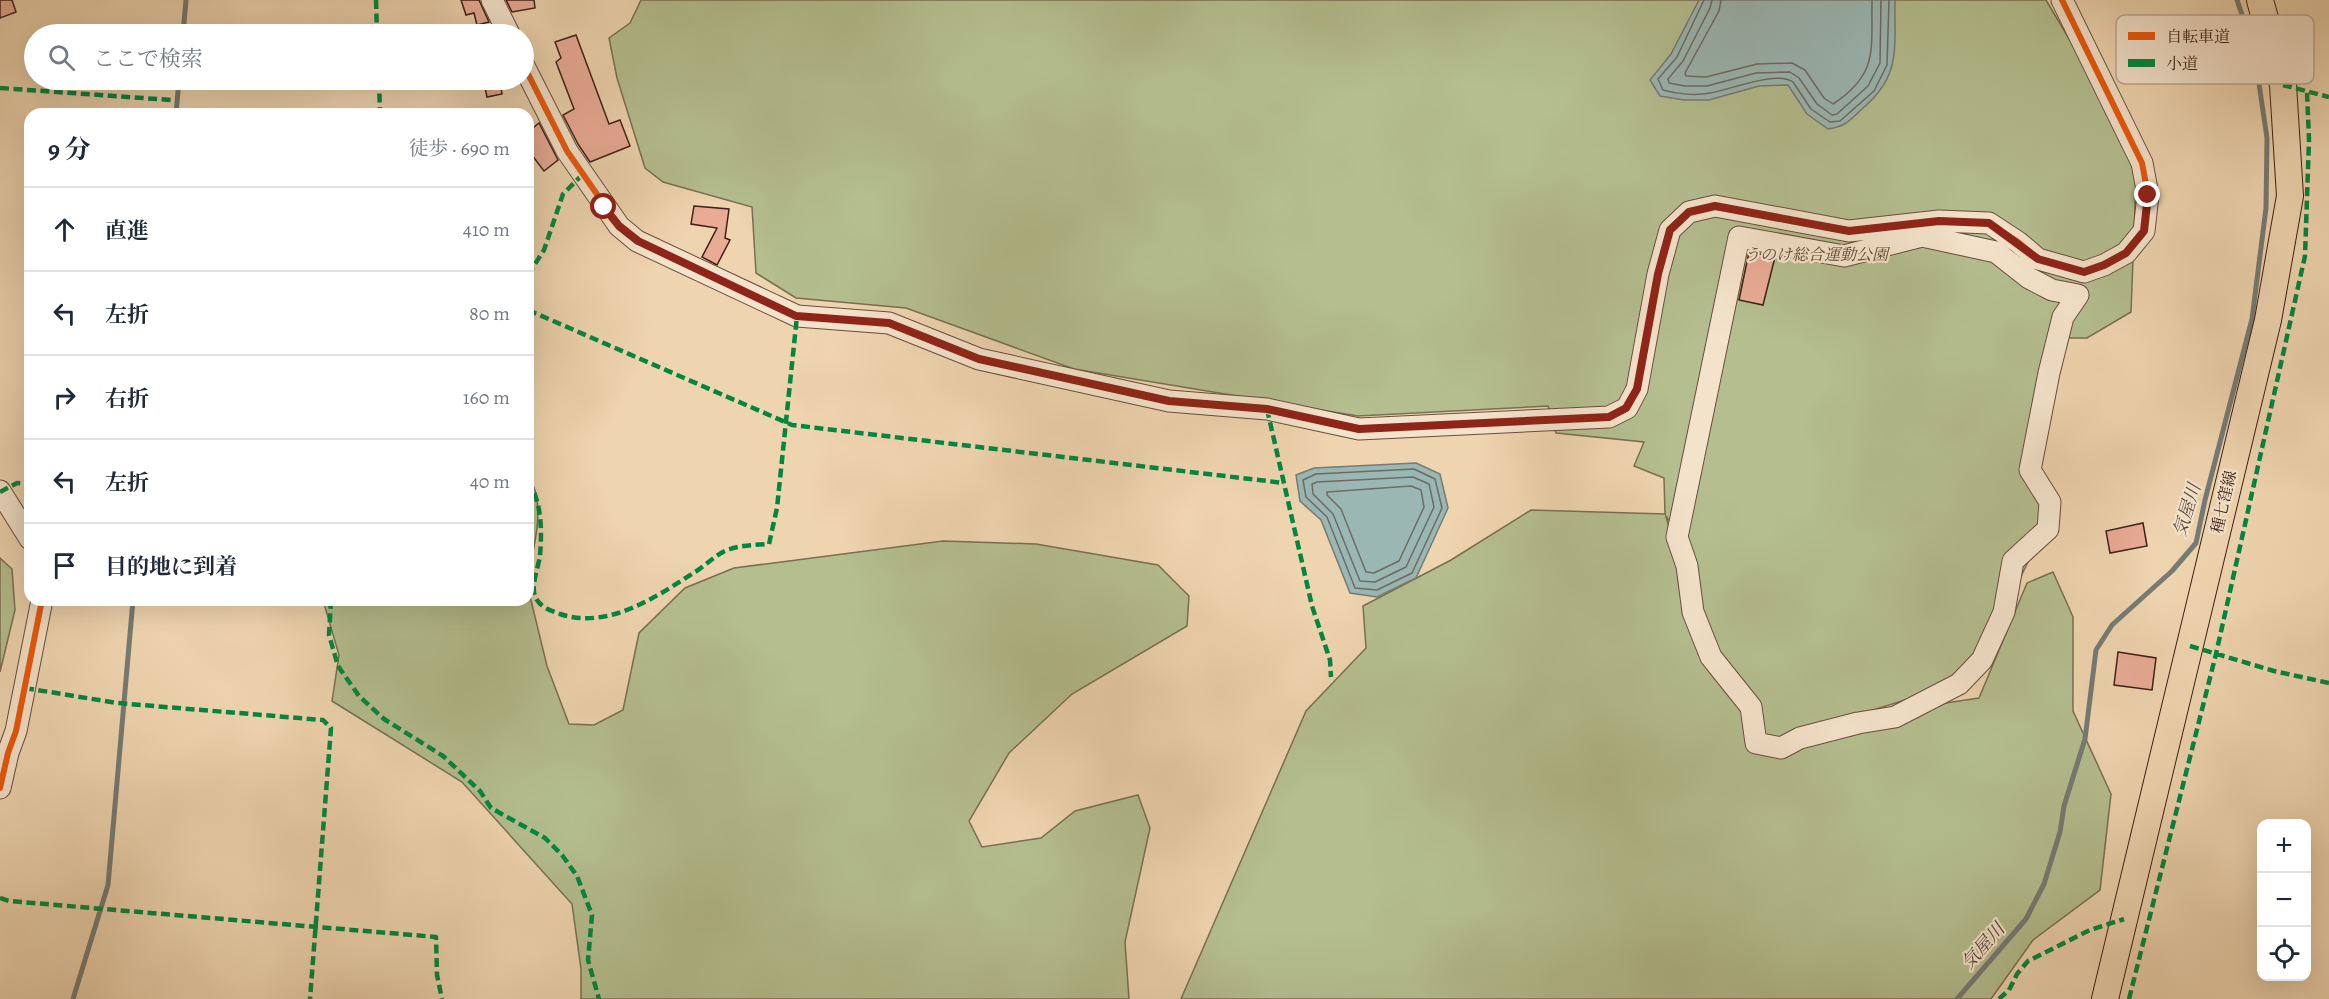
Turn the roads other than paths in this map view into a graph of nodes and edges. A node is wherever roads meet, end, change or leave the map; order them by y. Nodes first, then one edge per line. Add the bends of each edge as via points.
1 (492, 0) edge
2 (2062, 0) edge
3 (2260, 0) edge
4 (2264, 15) edge
5 (504, 24) edge
6 (2282, 84) edge
7 (534, 86) edge
8 (2063, 317) joint
9 (0, 491) edge
10 (24, 529) edge
11 (41, 606) edge
12 (0, 788) edge
13 (2105, 999) edge

1 - 5 street
2 - 7 street via 2142,163 2148,195 2144,231 2126,253 2084,272 2038,259 1989,223 1939,221 1849,231 1715,206 1689,212 1670,230 1637,389 1626,408 1609,417 1359,429 1267,409 1169,401 990,362 889,323 796,316 638,241 619,226 567,151
3 - 4 main road, 種七窪線
6 - 13 main road, 種七窪線 via 2290,196 2268,320
8 - 8 street via 2030,470 2050,502 2048,529 2013,561 2004,612 1982,660 1959,684 1895,717 1800,738 1781,748 1756,743 1751,707 1711,657 1693,612 1687,566 1677,537 1740,237 1844,256 1922,236 1996,252 2029,278 2052,290 2078,295
9 - 10 street
11 - 12 street

